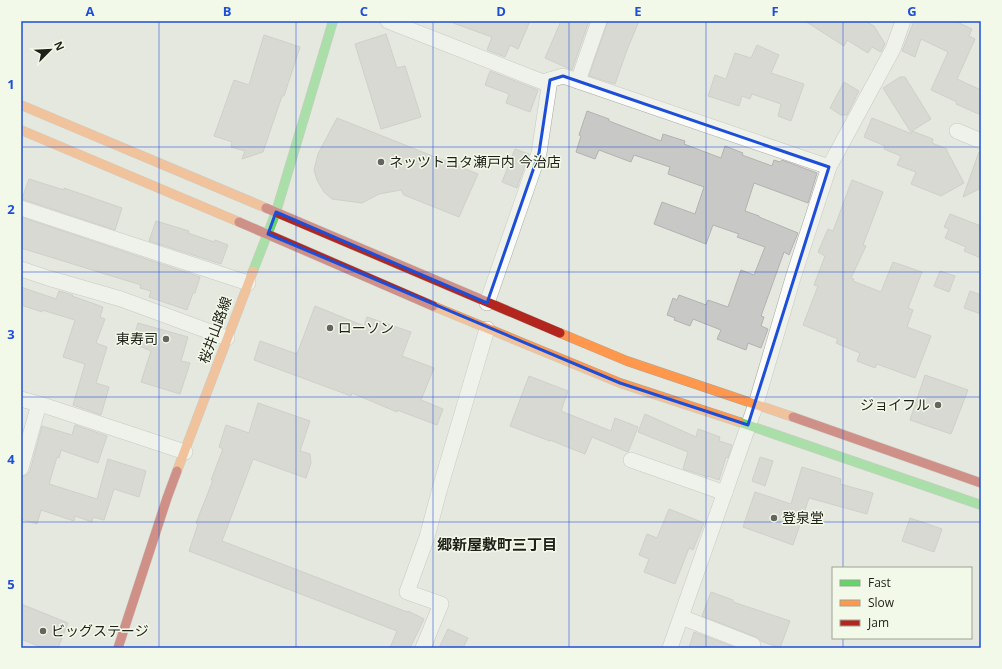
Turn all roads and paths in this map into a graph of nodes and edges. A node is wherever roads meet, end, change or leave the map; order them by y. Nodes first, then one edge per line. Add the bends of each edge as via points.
1 (333, 21) edge
2 (388, 21) edge
3 (599, 21) edge
4 (903, 21) edge
5 (550, 80) junction
6 (578, 81) junction
7 (21, 105) edge
8 (21, 130) edge
9 (957, 131) dead end
10 (981, 141) edge
11 (829, 167) junction
12 (21, 208) edge
13 (276, 212) junction
14 (268, 234) junction
15 (21, 269) edge
16 (248, 283) junction
17 (487, 303) junction
18 (487, 329) junction
19 (227, 338) junction
20 (21, 399) edge
21 (39, 404) junction
22 (756, 404) junction
23 (748, 424) junction
24 (185, 452) junction
25 (631, 460) dead end
26 (21, 468) edge
27 (981, 483) edge
28 (725, 493) junction
29 (981, 505) edge
30 (681, 617) junction
31 (753, 645) dead end
32 (118, 648) edge
33 (423, 648) edge
34 (670, 648) edge

1 - 13 street, 桜井山路線
2 - 5 street via 543,82
3 - 6 street
4 - 11 street via 893,49
5 - 6 street via 563,76
5 - 17 street via 539,153
6 - 11 street
7 - 13 street
8 - 14 street
9 - 10 street
11 - 22 street
12 - 16 street
13 - 14 street, 桜井山路線
13 - 17 street
14 - 16 street, 桜井山路線
14 - 18 street
15 - 19 street via 121,299
16 - 19 street, 桜井山路線
17 - 22 street via 627,361
18 - 23 street via 620,383
18 - 33 street via 427,537 407,592 441,604
19 - 24 street, 桜井山路線
20 - 21 street
21 - 24 street
21 - 26 street
22 - 23 street
22 - 27 street
23 - 28 street
23 - 29 street
24 - 32 street, 桜井山路線 via 167,498
25 - 28 street
28 - 30 street
30 - 31 street
30 - 34 street

